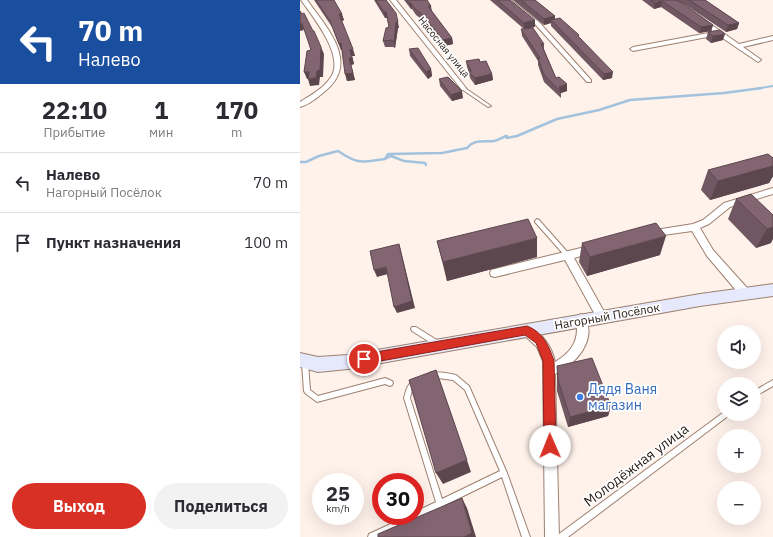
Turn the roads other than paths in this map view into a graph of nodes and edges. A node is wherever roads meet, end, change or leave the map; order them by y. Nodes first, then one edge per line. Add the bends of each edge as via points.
1 (304, 0) edge
2 (393, 0) edge
3 (508, 0) edge
4 (693, 15) edge
5 (719, 33) junction
6 (773, 38) edge
7 (737, 46) junction
8 (633, 49) dead end
9 (758, 60) dead end
10 (589, 81) dead end
11 (464, 89) joint
12 (300, 105) edge
13 (489, 106) dead end
14 (773, 191) edge
15 (537, 220) dead end
16 (694, 227) junction
17 (643, 235) edge
18 (606, 245) edge
19 (568, 256) junction
20 (495, 273) dead end
21 (773, 290) edge
22 (744, 292) junction
23 (602, 317) junction
24 (581, 319) junction
25 (414, 329) dead end
26 (527, 331) junction
27 (441, 346) junction
28 (302, 361) edge
29 (549, 370) junction
30 (390, 383) dead end
31 (773, 383) edge
32 (761, 390) edge
33 (717, 421) edge
34 (504, 474) junction
35 (440, 505) junction
36 (372, 537) edge
37 (526, 537) edge
38 (552, 537) edge
39 (562, 537) edge

1 - 12 street via 330,39 336,52 338,67 331,82
2 - 11 street, Насосная улица
3 - 10 street via 537,23
4 - 5 street
5 - 7 street
5 - 8 street
6 - 7 street
7 - 9 street
11 - 13 lane
14 - 16 street via 727,205 706,222
15 - 19 lane
16 - 17 street
16 - 22 street via 710,253
18 - 19 street
19 - 20 street
19 - 23 street
21 - 22 street, Нагорный Посёлок
22 - 23 street, Нагорный Посёлок
23 - 24 street, Нагорный Посёлок
24 - 26 street, Нагорный Посёлок
24 - 29 street via 583,332 577,352 567,362
25 - 27 lane
26 - 27 street, Нагорный Посёлок
26 - 29 street via 544,347
27 - 28 street, Нагорный Посёлок via 330,364
28 - 30 lane via 307,390 317,399 384,381
29 - 38 street
31 - 32 lane
33 - 39 lane, Молодёжная улица
34 - 35 lane
34 - 35 lane via 467,388 450,376 433,375 423,378 410,387 407,398
34 - 37 lane
35 - 36 lane

